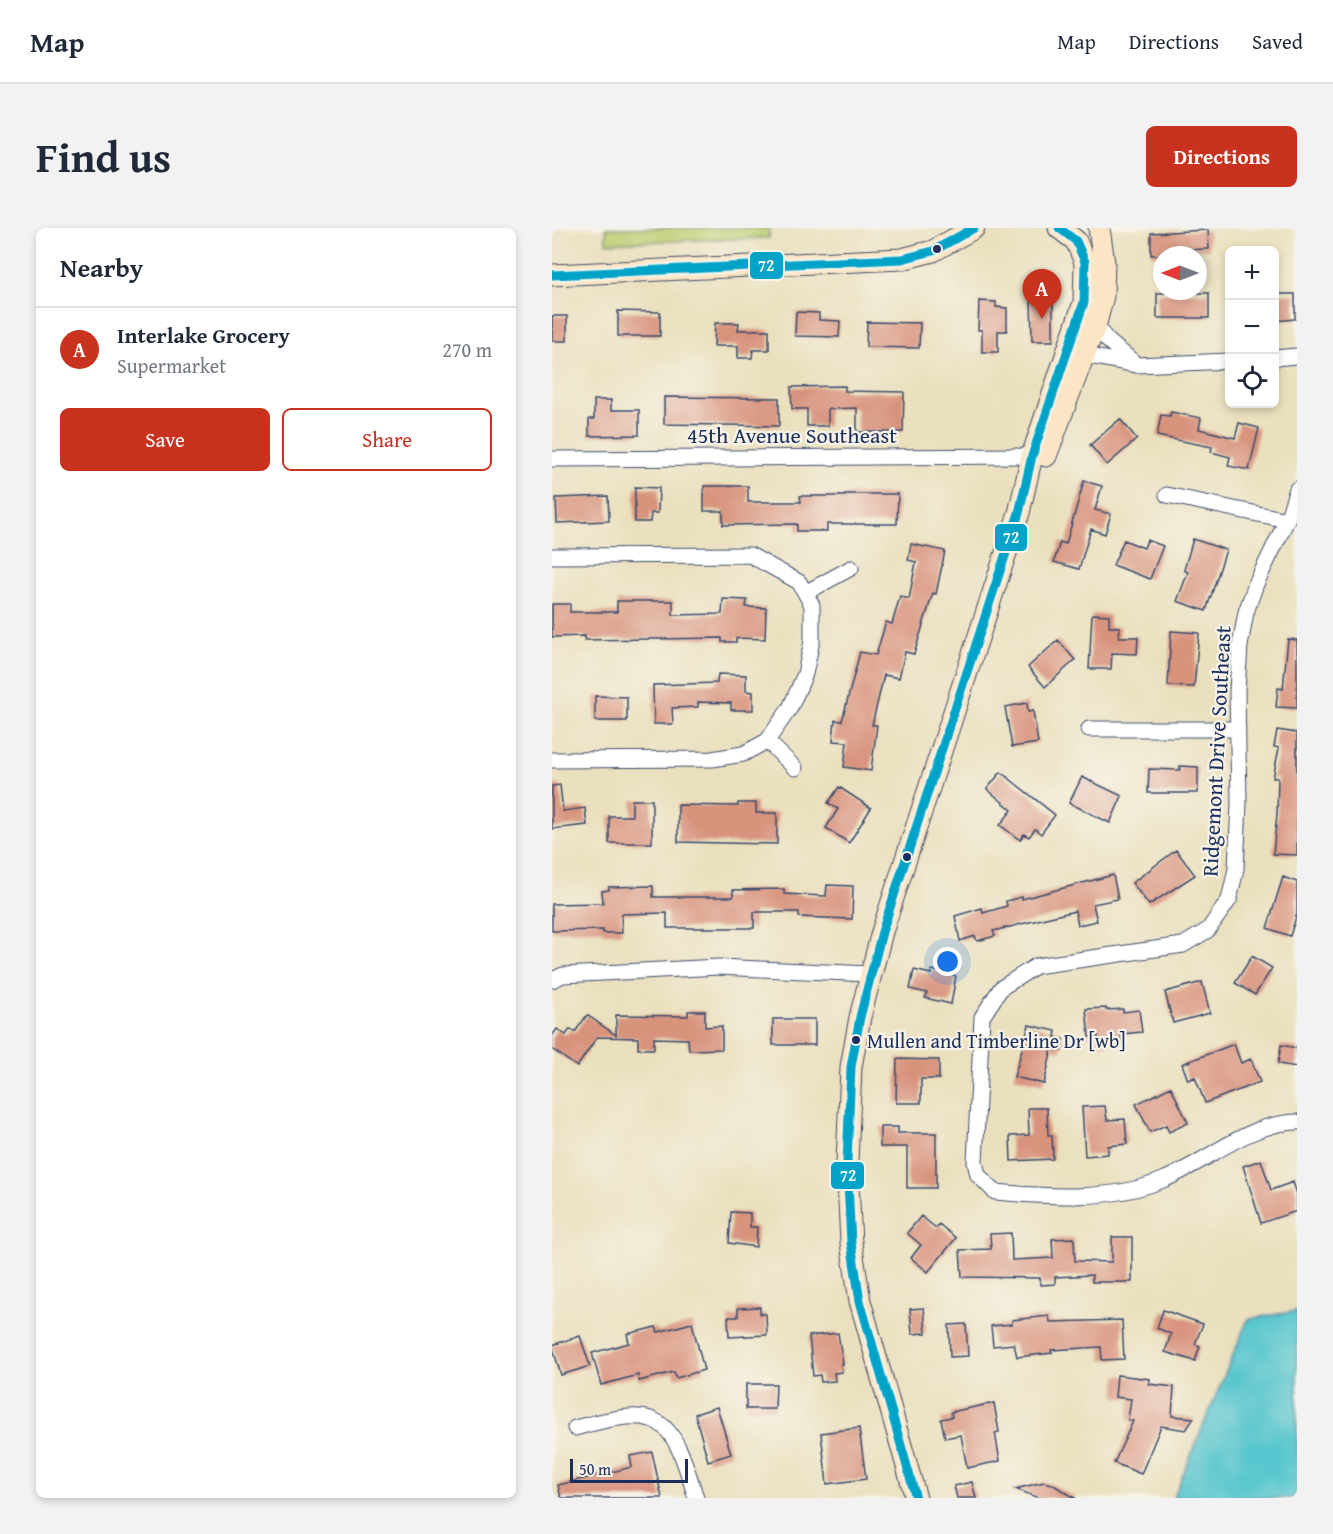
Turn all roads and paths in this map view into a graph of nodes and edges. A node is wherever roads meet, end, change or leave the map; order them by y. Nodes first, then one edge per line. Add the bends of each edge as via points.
1 (1059, 228) edge
2 (1099, 228) edge
3 (971, 229) edge
4 (552, 275) edge
5 (1084, 302) junction
6 (1096, 323) junction
7 (1084, 355) junction
8 (1297, 356) edge
9 (1279, 358) edge
10 (1225, 361) edge
11 (1136, 365) junction
12 (1032, 456) junction
13 (552, 459) edge
14 (1297, 489) edge
15 (1167, 495) dead end
16 (1019, 513) junction
17 (1287, 520) junction
18 (552, 556) edge
19 (851, 568) dead end
20 (805, 593) junction
21 (1089, 729) dead end
22 (1238, 729) junction
23 (767, 741) junction
24 (552, 760) edge
25 (795, 768) dead end
26 (870, 974) junction
27 (552, 980) edge
28 (1297, 1122) edge
29 (575, 1428) dead end
30 (696, 1498) edge
31 (916, 1498) edge

1 - 5 street via 1076,241 1085,262
2 - 6 street via 1104,278
3 - 4 street via 933,251 902,259
5 - 7 street
5 - 12 street
6 - 7 street
6 - 11 street via 1113,347
7 - 11 street
7 - 16 street via 1041,471
8 - 9 street
10 - 11 street
12 - 13 street, 45th Avenue Southeast
12 - 16 street
14 - 17 street, Ridgemont Drive Southeast
15 - 17 street
16 - 26 street
17 - 22 street, Ridgemont Drive Southeast via 1246,612 1240,646
18 - 20 street via 750,555 799,582
19 - 20 street
20 - 23 street via 812,605 812,641 805,674 790,708
21 - 22 street
22 - 28 street, Ridgemont Drive Southeast via 1236,869 1229,900 1208,930 1183,945 1036,966 1001,988 982,1017 975,1130 978,1175 995,1192 1065,1195 1129,1191 1164,1180 1253,1132
23 - 24 street via 743,754 712,759
23 - 25 street
26 - 27 street via 719,967 563,975
26 - 31 street via 850,1078 847,1162 851,1243 860,1301
29 - 30 street via 632,1415 660,1423 682,1450

